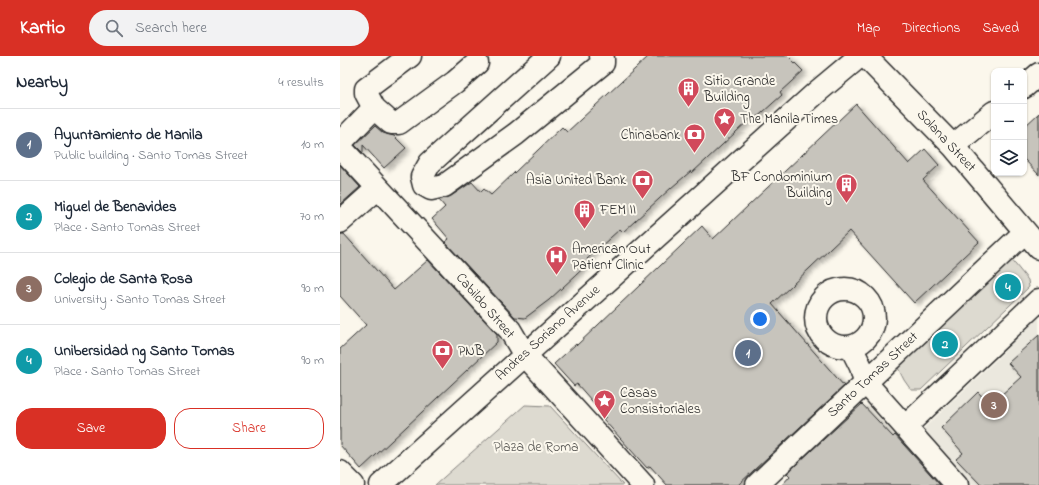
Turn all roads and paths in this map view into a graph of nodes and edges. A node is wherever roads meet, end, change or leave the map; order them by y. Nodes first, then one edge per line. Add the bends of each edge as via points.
1 (410, 56) edge
2 (549, 56) edge
3 (601, 56) edge
4 (860, 56) edge
5 (865, 56) edge
6 (477, 58) edge
7 (841, 64) edge
8 (1039, 74) edge
9 (1027, 84) edge
10 (374, 108) junction
11 (991, 114) edge
12 (340, 143) edge
13 (953, 146) junction
14 (340, 147) edge
15 (424, 185) junction
16 (378, 188) junction
17 (398, 208) junction
18 (340, 222) edge
19 (1025, 232) junction
20 (1039, 248) edge
21 (1039, 300) edge
22 (851, 347) dead end
23 (524, 354) junction
24 (865, 382) junction
25 (905, 427) junction
26 (340, 472) edge
27 (353, 485) edge
28 (381, 485) edge
29 (643, 485) edge
30 (757, 485) edge
31 (957, 485) edge

1 - 10 street via 366,89
2 - 15 street via 430,163 422,177
3 - 15 street via 603,63 516,134 444,186 431,189
4 - 7 street, Andres Soriano Avenue
5 - 13 street, Solana Street
6 - 10 street via 455,82 399,123 391,124
7 - 23 street, Andres Soriano Avenue
8 - 9 street
10 - 12 street
11 - 13 street
13 - 19 street, Solana Street
14 - 16 street, Cabildo Street
15 - 17 street
16 - 17 street, Cabildo Street
16 - 18 street
17 - 23 street, Cabildo Street via 510,330
19 - 20 street, Solana Street
19 - 24 street, Santo Tomas Street
21 - 25 street
22 - 24 street
23 - 28 street, Andres Soriano Avenue
23 - 29 street, Cabildo Street
24 - 25 street
24 - 30 street, Santo Tomas Street
25 - 31 street
26 - 27 street

